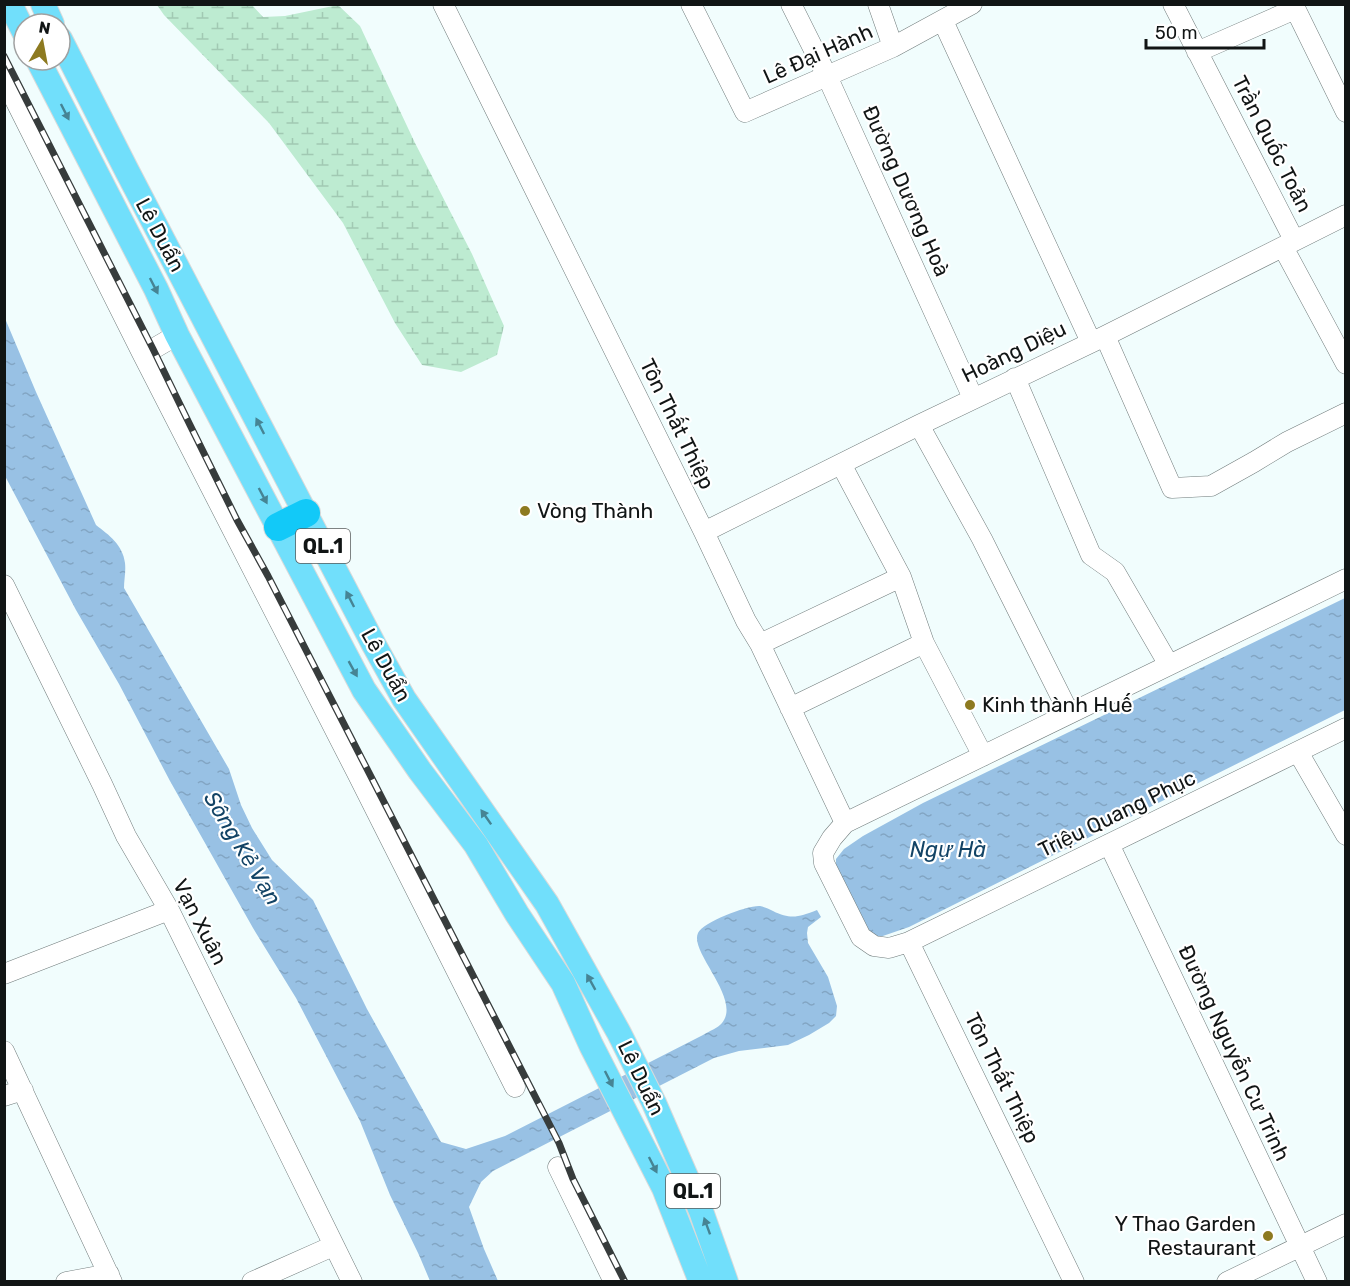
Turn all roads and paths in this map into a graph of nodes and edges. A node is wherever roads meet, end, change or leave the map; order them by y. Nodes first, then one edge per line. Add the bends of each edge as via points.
1 (443, 4) edge
2 (692, 4) edge
3 (792, 4) edge
4 (878, 4) edge
5 (972, 4) edge
6 (1173, 4) edge
7 (1294, 7) edge
8 (943, 21) junction
9 (893, 47) junction
10 (1197, 52) junction
11 (72, 63) edge
12 (44, 72) edge
13 (827, 76) junction
14 (4, 78) edge
15 (1346, 112) edge
16 (1346, 215) edge
17 (1289, 244) junction
18 (177, 335) junction
19 (1098, 339) junction
20 (142, 353) junction
21 (1346, 364) edge
22 (1015, 378) junction
23 (973, 398) junction
24 (1346, 413) edge
25 (919, 425) junction
26 (841, 464) junction
27 (306, 513) junction
28 (278, 527) junction
29 (704, 532) junction
30 (901, 578) junction
31 (1346, 579) edge
32 (4, 585) edge
33 (924, 643) junction
34 (760, 644) junction
35 (1169, 665) junction
36 (790, 708) junction
37 (1069, 713) junction
38 (1346, 728) edge
39 (1298, 752) junction
40 (983, 756) junction
41 (845, 823) junction
42 (1346, 835) edge
43 (1109, 844) junction
44 (169, 910) junction
45 (909, 942) junction
46 (4, 974) edge
47 (4, 1051) edge
48 (515, 1087) dead end
49 (14, 1093) edge
50 (558, 1167) dead end
51 (1346, 1224) edge
52 (333, 1246) junction
53 (1299, 1246) junction
54 (111, 1278) edge
55 (66, 1281) edge
56 (252, 1281) edge
57 (352, 1281) edge
58 (614, 1281) edge
59 (701, 1281) edge
60 (726, 1281) edge
61 (1074, 1281) edge
62 (1227, 1281) edge
63 (1317, 1281) edge

1 - 29 street, Tôn Thất Thiệp
2 - 13 street, Lê Đại Hành via 745,112
3 - 13 street, Đường Dương Hoà
4 - 9 street
5 - 8 street, Lê Đại Hành
6 - 10 street, Trần Quốc Toản
7 - 10 street
7 - 15 street
8 - 9 street, Lê Đại Hành
8 - 19 street
9 - 13 street, Lê Đại Hành
10 - 17 street, Trần Quốc Toản
27 -> 11 main road, Lê Duẩn / QL.1
12 -> 18 main road, Lê Duẩn / QL.1
13 - 23 street, Đường Dương Hoà
14 - 20 street
16 - 17 street, Hoàng Diệu
17 - 19 street, Hoàng Diệu
17 - 21 street, Trần Quốc Toản
18 - 20 street
18 -> 28 main road, Lê Duẩn / QL.1
19 - 22 street, Hoàng Diệu
19 - 24 street via 1172,488 1211,486
20 - 48 street
22 - 23 street, Hoàng Diệu
22 - 35 street via 1091,555 1115,572
23 - 25 street, Hoàng Diệu
25 - 26 street, Hoàng Diệu
25 - 37 street via 982,539
26 - 29 street, Hoàng Diệu
26 - 30 street
27 - 28 highway
60 -> 27 main road, Lê Duẩn / QL.1 via 701,1210 619,1033 547,904 404,699
28 -> 59 main road, Lê Duẩn / QL.1 via 364,690 476,845 563,983 664,1188
29 - 34 street, Tôn Thất Thiệp
30 - 33 street
30 - 34 street
31 - 35 street
32 - 44 street, Vạn Xuân via 126,836
33 - 36 street
33 - 40 street
34 - 36 street, Tôn Thất Thiệp
35 - 37 street
36 - 41 street, Tôn Thất Thiệp
37 - 40 street
38 - 39 street, Triệu Quang Phục
39 - 42 street
39 - 43 street, Triệu Quang Phục
40 - 41 street
41 - 45 street via 823,853 824,863 861,937 874,946 889,948
43 - 45 street, Triệu Quang Phục
43 - 53 street, Đường Nguyễn Cư Trinh
44 - 46 street
44 - 52 street, Vạn Xuân
45 - 61 street, Tôn Thất Thiệp
47 - 49 street
49 - 54 street
50 - 58 street
51 - 53 street
52 - 56 street
52 - 57 street, Vạn Xuân
53 - 62 street
53 - 63 street, Đường Nguyễn Cư Trinh
54 - 55 street

